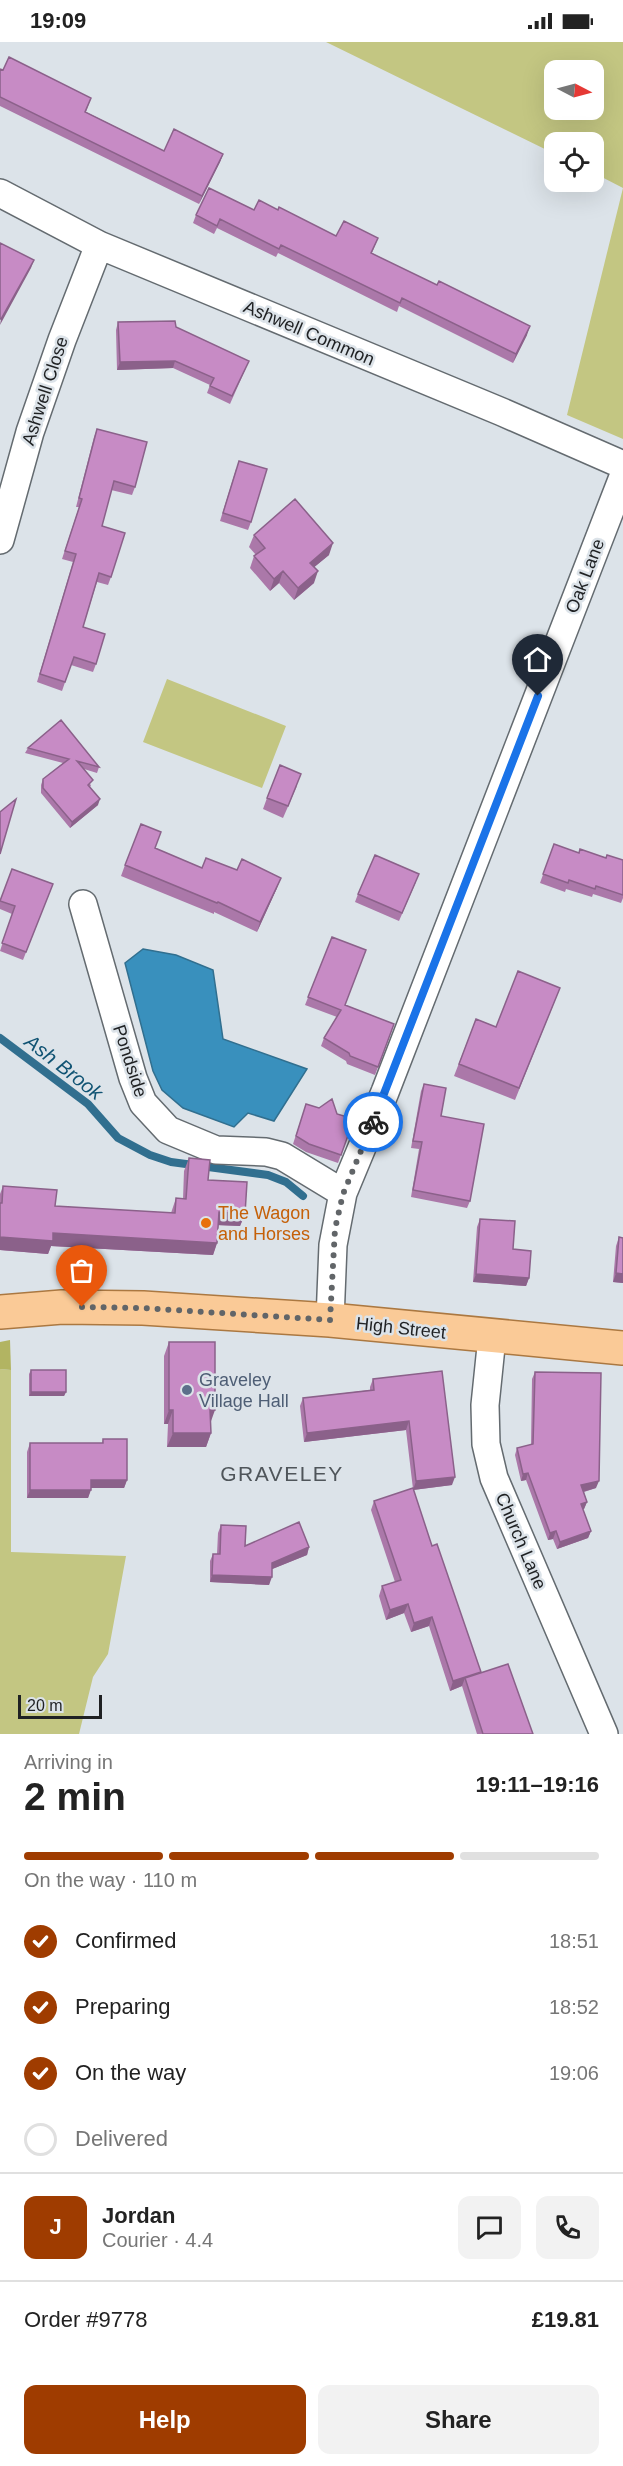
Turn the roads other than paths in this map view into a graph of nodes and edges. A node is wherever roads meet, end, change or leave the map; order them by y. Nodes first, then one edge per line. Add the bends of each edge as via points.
1 (0, 193) edge
2 (99, 245) junction
3 (623, 465) edge
4 (623, 477) edge
5 (0, 540) edge
6 (83, 904) dead end
7 (343, 1194) junction
8 (0, 1312) edge
9 (330, 1320) junction
10 (492, 1337) junction
11 (623, 1348) edge
12 (604, 1734) edge

1 - 2 street, Ashwell Common
2 - 3 street, Ashwell Common
2 - 5 street, Ashwell Close via 33,422
4 - 7 street, Oak Lane
6 - 7 street, Pondside via 133,1078 142,1103 160,1124 216,1150 282,1156
7 - 9 street, Oak Lane via 333,1245
8 - 9 main road, High Street via 62,1307 143,1308
9 - 10 main road, High Street
10 - 11 main road, High Street
10 - 12 street, Church Lane via 485,1405 486,1444 494,1478

